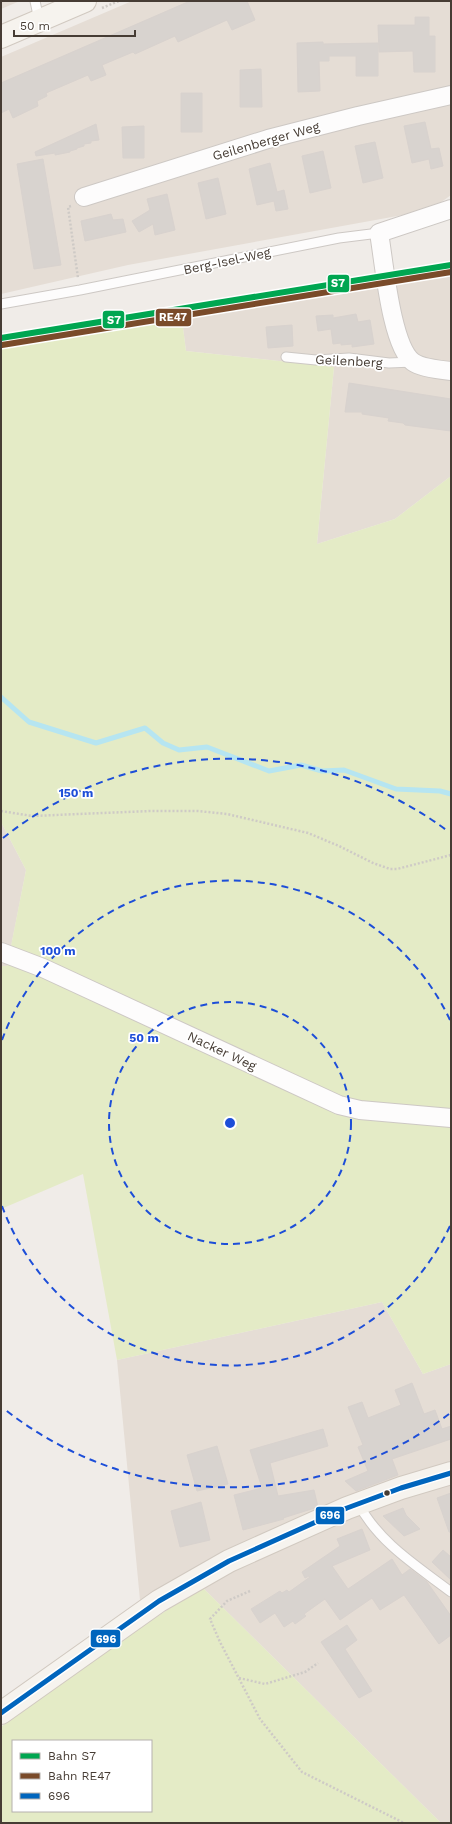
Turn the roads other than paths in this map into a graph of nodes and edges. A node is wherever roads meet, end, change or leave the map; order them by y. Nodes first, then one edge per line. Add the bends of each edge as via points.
1 (85, 1) edge
2 (37, 11) edge
3 (1, 37) edge
4 (451, 95) edge
5 (84, 198) road end
6 (451, 209) edge
7 (380, 241) junction
8 (1, 304) edge
9 (286, 357) dead end
10 (413, 362) junction
11 (451, 372) edge
12 (1, 952) edge
13 (451, 1118) edge
14 (451, 1473) edge
15 (358, 1503) junction
16 (451, 1592) edge
17 (1, 1713) edge

1 - 2 street
2 - 3 street
4 - 5 street, Geilenberger Weg via 268,140
6 - 7 street, Berg-Isel-Weg
7 - 8 lane, Berg-Isel-Weg via 339,238
7 - 10 street via 390,302 400,342
9 - 10 lane, Geilenberg
10 - 11 street, Geilenberg
12 - 13 street, Nacker Weg via 43,968 339,1105 360,1110
14 - 15 street
15 - 16 lane via 366,1518 381,1536
15 - 17 street via 229,1561 181,1588

